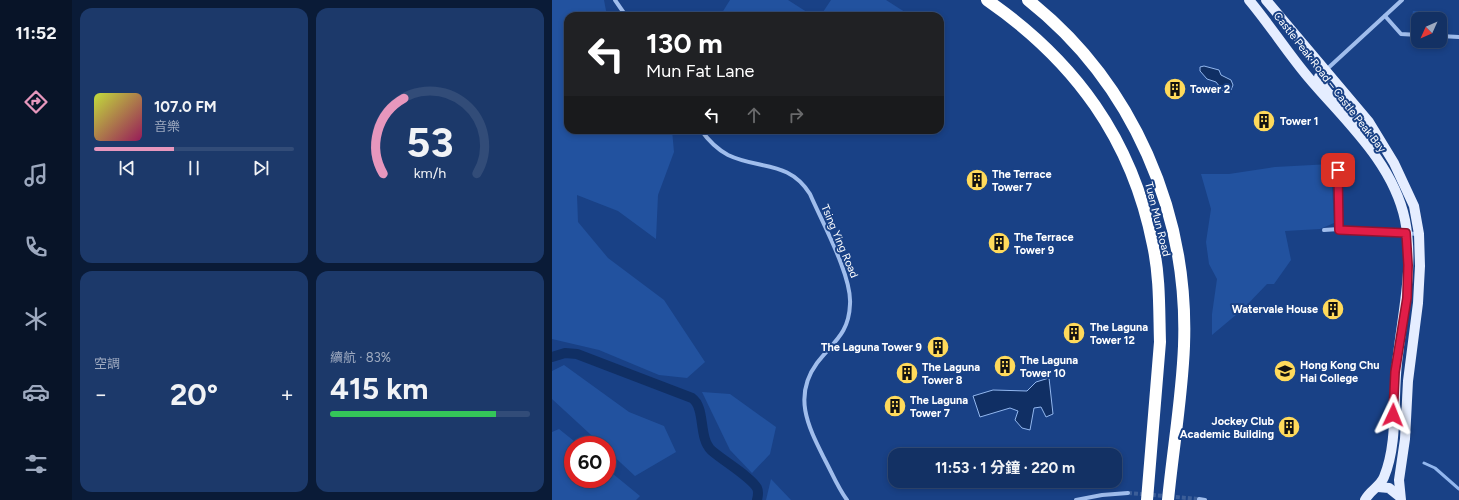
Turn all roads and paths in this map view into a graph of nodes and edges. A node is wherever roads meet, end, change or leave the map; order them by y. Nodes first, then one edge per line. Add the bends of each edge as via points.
1 (615, 0) edge
2 (987, 0) edge
3 (1028, 0) edge
4 (1249, 0) edge
5 (1266, 0) edge
6 (1402, 0) edge
7 (623, 12) edge
8 (1385, 16) junction
9 (1411, 35) edge
10 (1447, 36) edge
11 (1459, 37) edge
12 (1319, 77) junction
13 (704, 134) edge
14 (1338, 170) dead end
15 (1324, 230) dead end
16 (1339, 230) junction
17 (1406, 233) junction
18 (1419, 234) junction
19 (1378, 487) junction
20 (1128, 493) tunnel mouth
21 (1400, 498) edge
22 (1199, 499) edge
23 (847, 500) edge
24 (1076, 500) edge
25 (1147, 500) edge
26 (1168, 500) edge
27 (1205, 500) edge
28 (1366, 500) edge

1 - 7 street
2 - 25 highway, Tuen Mun Road via 1036,39 1083,87 1116,140 1140,197 1153,246 1160,325
3 - 26 highway, Tuen Mun Road via 1067,36 1114,93 1145,148 1161,187 1172,225 1183,301 1184,347
4 - 12 main road, Castle Peak Road – Castle Peak Bay
5 - 12 main road, Castle Peak Road – Castle Peak Bay
6 - 8 street
8 - 9 street via 1401,34
8 - 12 street
10 - 11 street
12 - 17 main road, Castle Peak Road – Castle Peak Bay via 1376,157 1399,201
12 - 18 main road, Castle Peak Road – Castle Peak Bay via 1356,104 1383,143 1414,206
13 - 23 street, Tsing Ying Road via 727,154 777,168 801,182 810,194 845,275 851,297 846,324 840,337 811,373 805,390 804,407 812,434
14 - 16 street
15 - 16 street
16 - 17 street
17 - 18 street
17 - 19 main road, Castle Peak Road – Castle Peak Bay via 1407,298 1395,372 1391,450 1387,469
18 - 21 main road, Castle Peak Road – Castle Peak Bay via 1418,303 1399,480
19 - 21 main road via 1389,488
19 - 28 main road, Castle Peak Road – Castle Peak Bay
20 - 24 street
22 - 27 street

